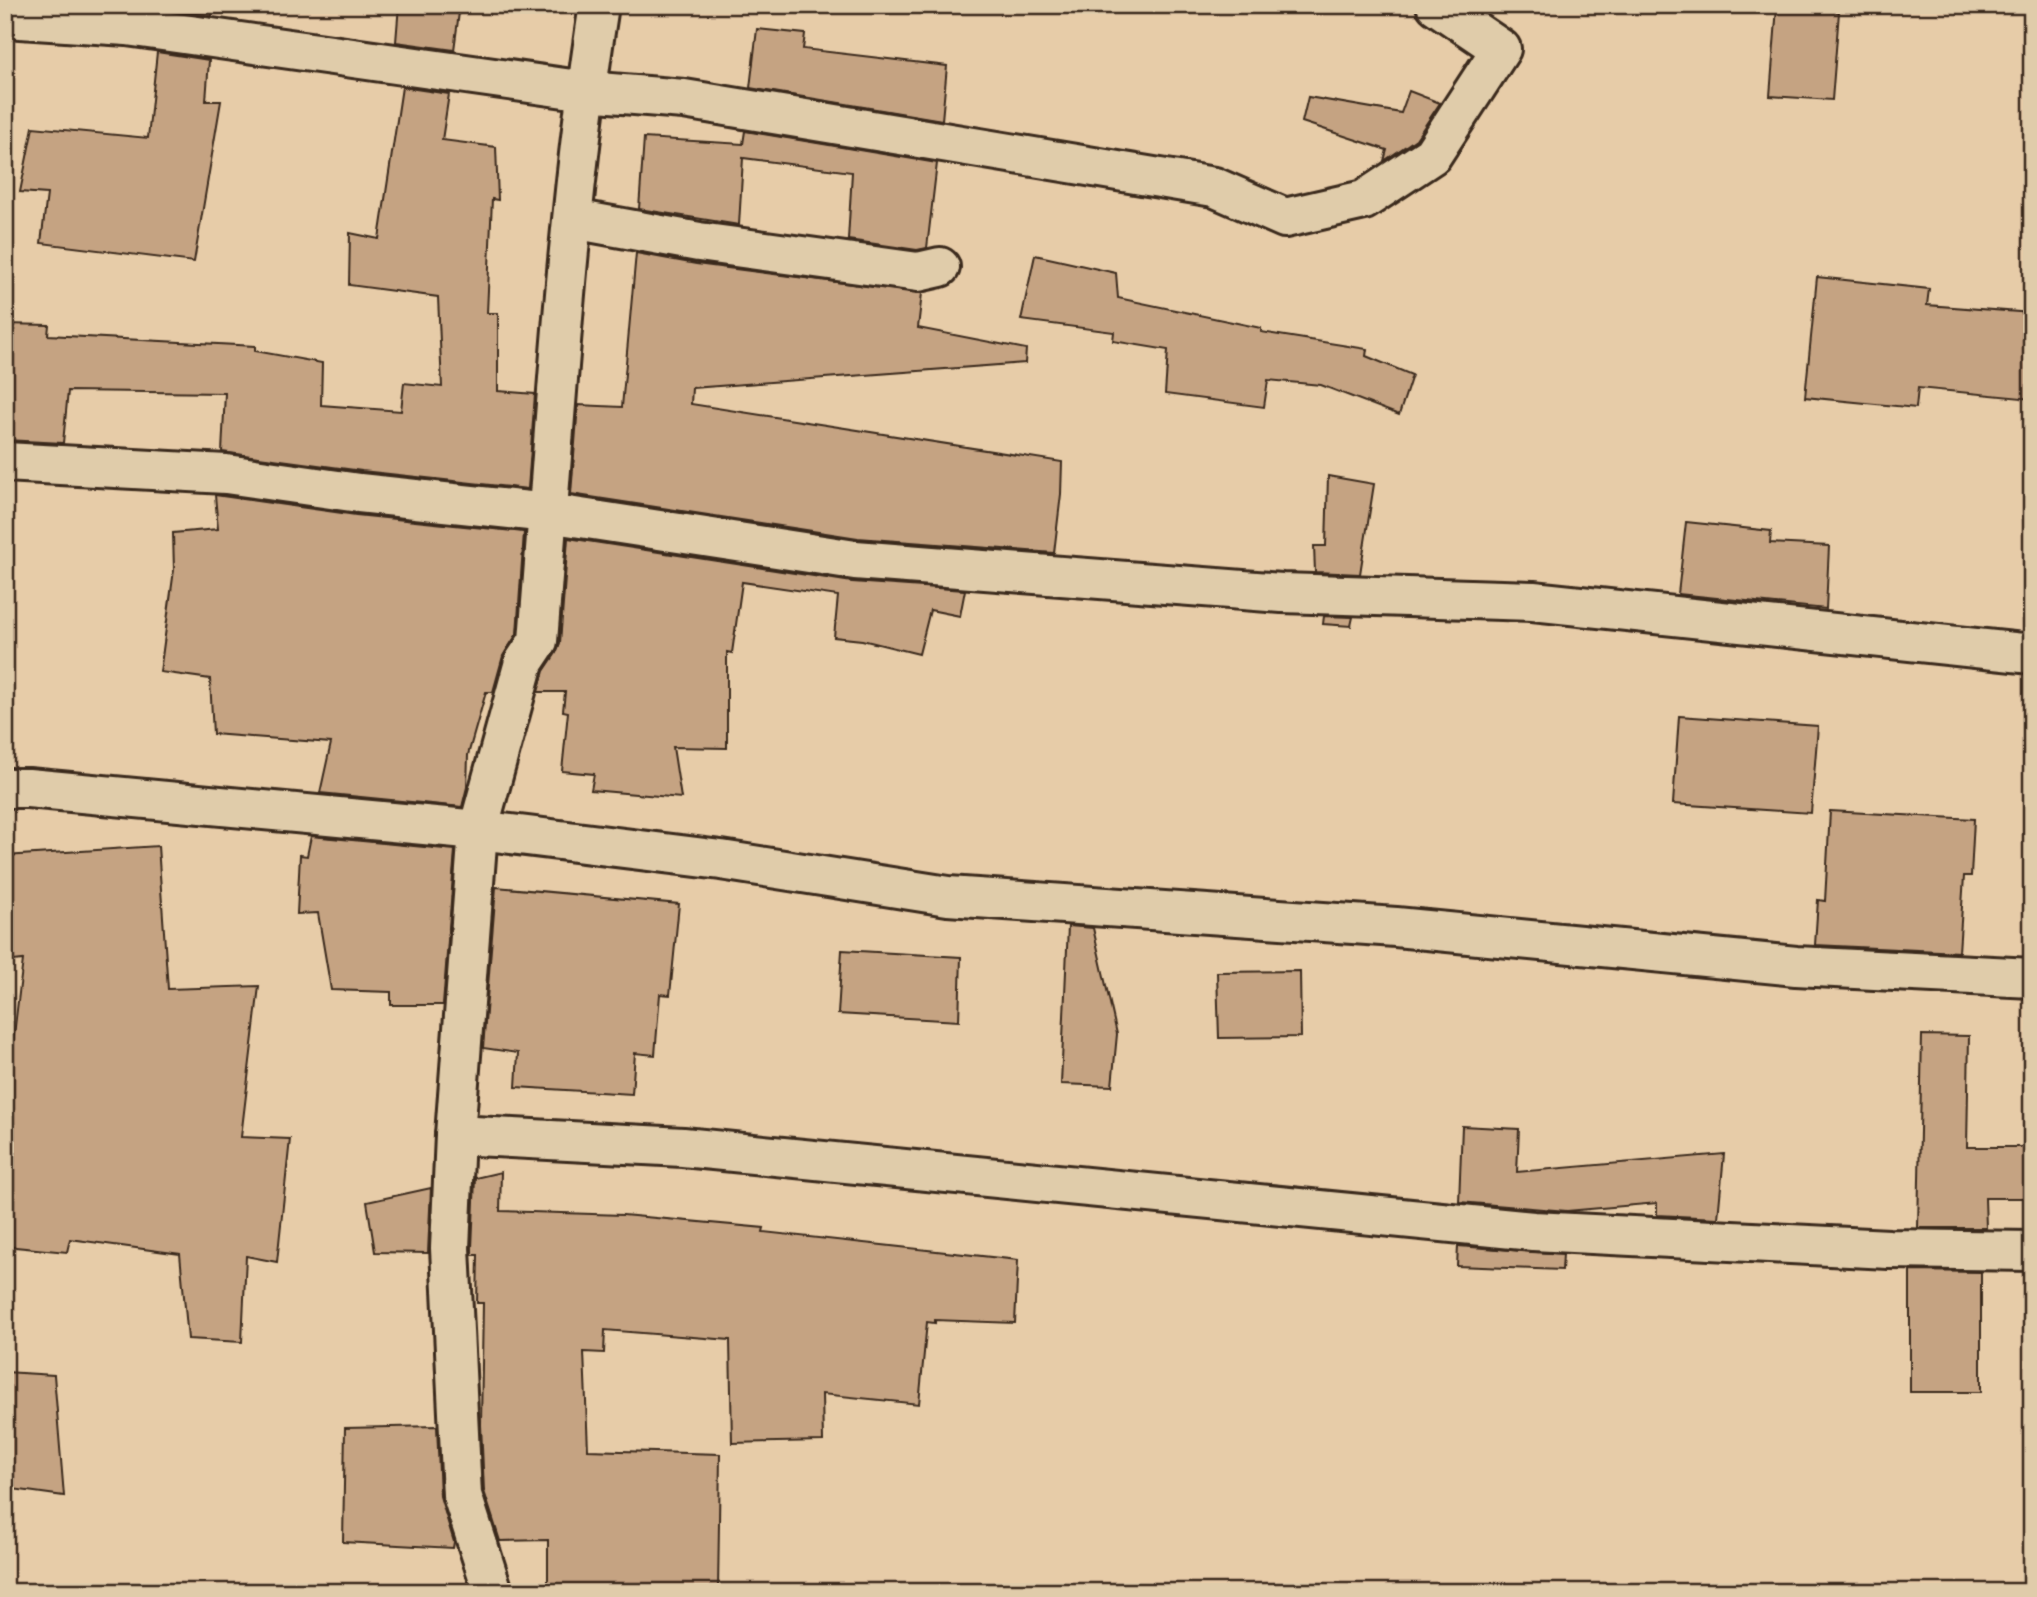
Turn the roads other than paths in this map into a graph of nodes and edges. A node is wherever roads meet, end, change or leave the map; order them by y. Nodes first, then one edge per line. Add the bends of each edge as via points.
1 (600, 5) edge
2 (1436, 5) edge
3 (5, 18) edge
4 (586, 91) junction
5 (572, 219) junction
6 (940, 267) dead end
7 (5, 462) edge
8 (548, 513) junction
9 (2032, 654) edge
10 (5, 788) edge
11 (478, 831) junction
12 (2032, 978) edge
13 (455, 1135) junction
14 (2032, 1251) edge
15 (494, 1592) edge

1 - 4 street
2 - 4 street via 1501,49 1432,155 1364,200 1285,218 1214,187 684,99
3 - 4 street via 127,26
4 - 5 street
5 - 6 street via 699,242 918,272
5 - 8 street
7 - 8 street via 226,474
8 - 9 street via 855,560 1282,593 1533,601
8 - 11 street via 538,641 524,662
10 - 11 street
11 - 12 street via 721,860 948,895 1396,927 1796,966
11 - 13 street
13 - 14 street via 697,1148 1533,1231 1889,1249
13 - 15 street via 450,1248 462,1495

